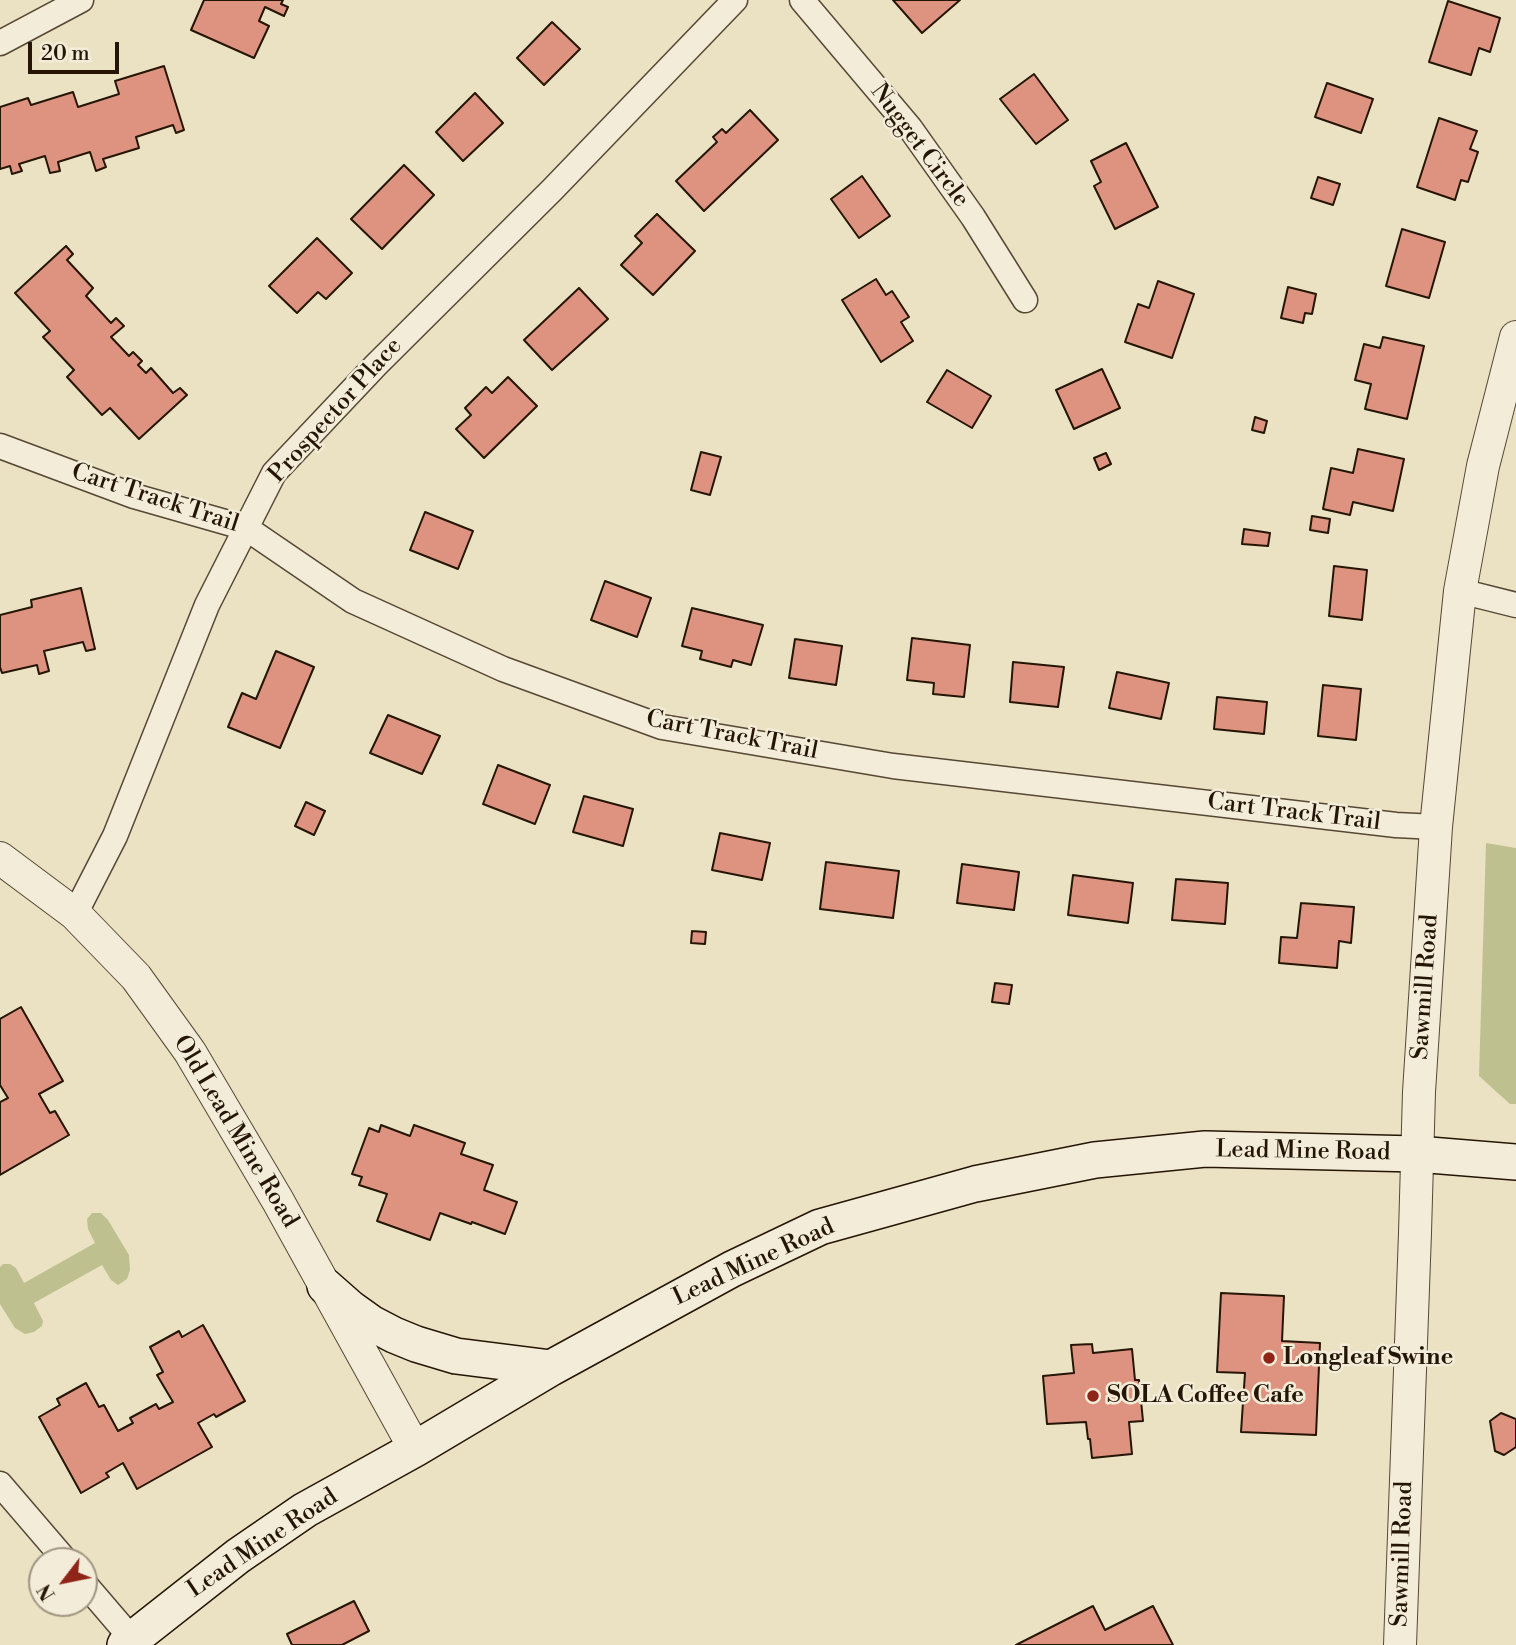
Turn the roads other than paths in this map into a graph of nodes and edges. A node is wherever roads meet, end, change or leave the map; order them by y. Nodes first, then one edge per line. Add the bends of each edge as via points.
1 (80, 0) edge
2 (735, 0) edge
3 (802, 0) edge
4 (0, 43) edge
5 (1025, 300) dead end
6 (1516, 337) edge
7 (0, 446) edge
8 (246, 528) junction
9 (1460, 591) junction
10 (1516, 604) edge
11 (1436, 827) junction
12 (0, 858) edge
13 (75, 914) junction
14 (1418, 1154) junction
15 (1516, 1162) edge
16 (325, 1286) junction
17 (551, 1368) junction
18 (415, 1449) junction
19 (0, 1484) edge
20 (54, 1547) edge
21 (98, 1602) edge
22 (128, 1642) edge
23 (1399, 1645) edge

1 - 4 street
2 - 8 street, Prospector Place via 274,473
3 - 5 street, Nugget Circle via 910,128
6 - 9 street, Sawmill Road via 1483,466
7 - 8 street, Cart Track Trail via 134,496
8 - 11 street, Cart Track Trail via 353,601 503,669 662,727 893,766
8 - 13 street, Prospector Place via 207,605 115,836
9 - 10 street
9 - 11 street, Sawmill Road
11 - 14 street, Sawmill Road
12 - 13 street, Old Lead Mine Road
13 - 16 street, Old Lead Mine Road via 136,977 190,1052
14 - 15 main road, Lead Mine Road
14 - 17 main road, Lead Mine Road via 1205,1149 1096,1160 975,1184 820,1227 732,1269
14 - 23 street, Sawmill Road
16 - 17 main road via 371,1323 416,1343 456,1356
16 - 18 street, Old Lead Mine Road
17 - 18 main road, Lead Mine Road
18 - 22 main road, Lead Mine Road via 305,1510
19 - 20 street
21 - 22 street

